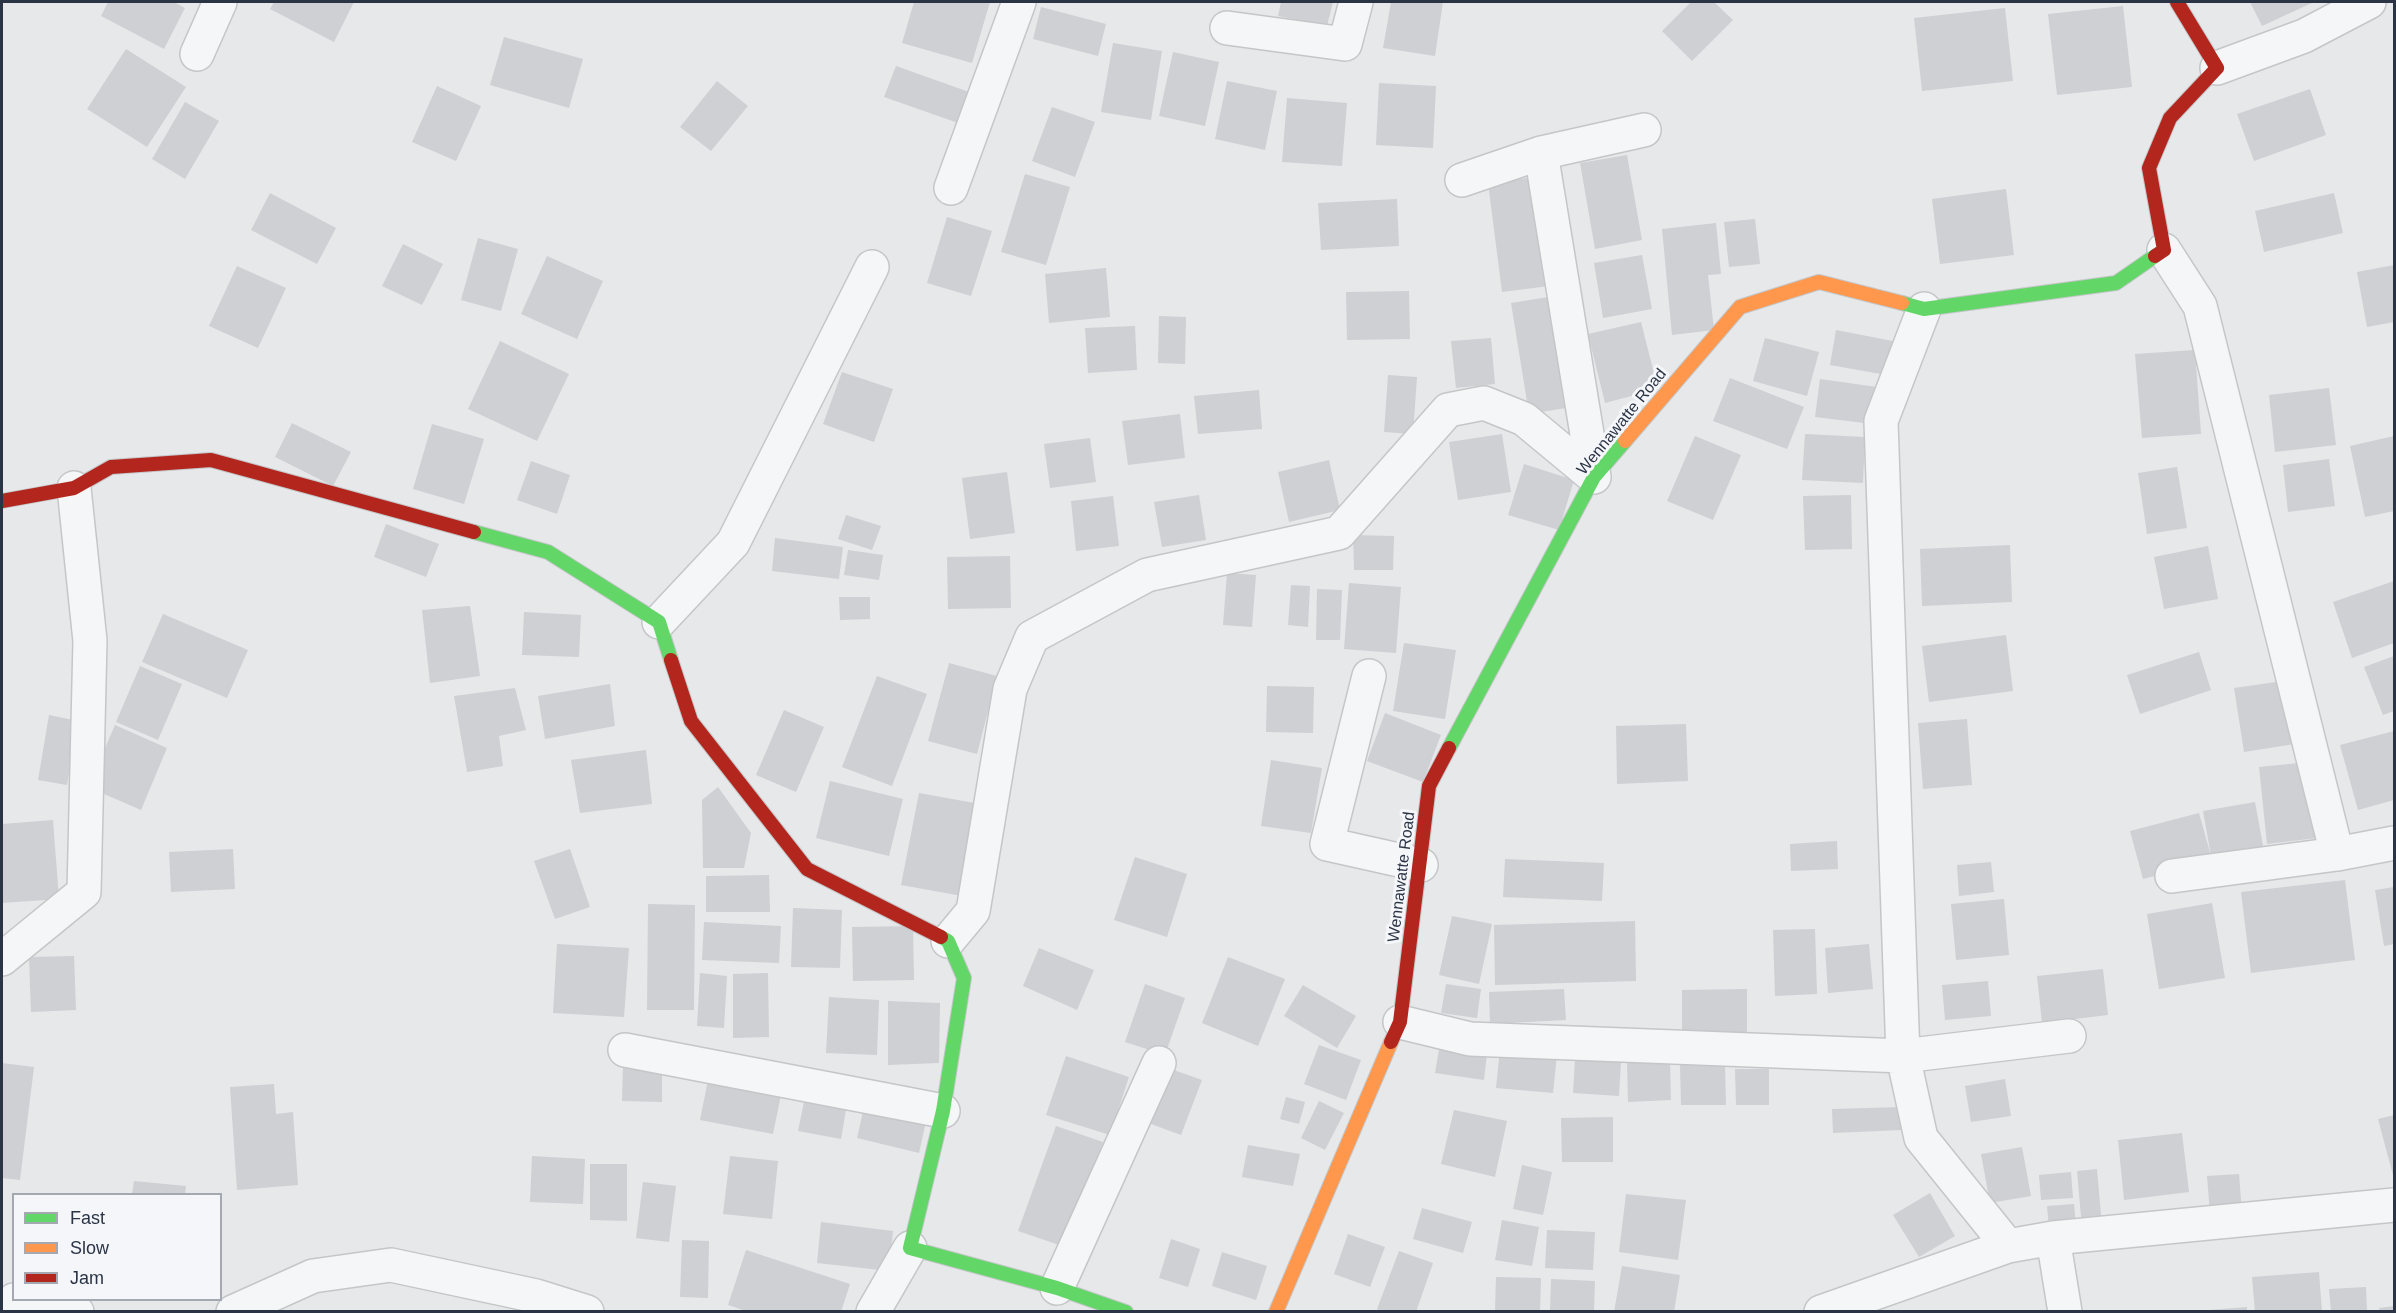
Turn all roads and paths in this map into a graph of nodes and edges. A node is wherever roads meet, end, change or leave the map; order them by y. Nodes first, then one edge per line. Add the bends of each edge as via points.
1 (220, 2) edge
2 (1019, 2) edge
3 (1356, 2) edge
4 (2177, 2) edge
5 (2369, 2) edge
6 (1227, 28) dead end
7 (197, 54) dead end
8 (2217, 68) junction
9 (1644, 130) dead end
10 (1541, 153) junction
11 (1461, 180) dead end
12 (951, 188) dead end
13 (2164, 250) junction
14 (872, 267) dead end
15 (1924, 309) junction
16 (1594, 477) junction
17 (74, 488) junction
18 (2, 501) edge
19 (659, 622) junction
20 (1369, 676) dead end
21 (2394, 843) edge
22 (2337, 854) junction
23 (1421, 865) junction
24 (2172, 876) dead end
25 (948, 941) junction
26 (2, 959) edge
27 (1400, 1022) junction
28 (2069, 1036) dead end
29 (625, 1050) dead end
30 (1903, 1056) junction
31 (1160, 1063) dead end
32 (943, 1111) junction
33 (2394, 1205) edge
34 (2053, 1238) junction
35 (2008, 1246) junction
36 (910, 1248) junction
37 (1057, 1288) junction
38 (24, 1301) edge
39 (77, 1311) edge
40 (233, 1311) edge
41 (588, 1311) edge
42 (873, 1311) edge
43 (1126, 1311) edge
44 (1276, 1311) edge
45 (1821, 1311) edge
46 (2065, 1311) edge

1 - 7 street
2 - 12 street
3 - 6 street via 1345,45
4 - 8 street
5 - 8 street via 2304,36
8 - 13 street via 2170,118 2149,168
9 - 10 street
10 - 11 street
10 - 16 street
13 - 15 street, Wennawatte Road via 2116,283
13 - 22 street via 2200,306
14 - 19 street via 733,543
15 - 16 street, Wennawatte Road via 1819,282 1740,307
15 - 30 street via 1881,422
16 - 23 street, Wennawatte Road via 1429,786
16 - 25 street via 1524,419 1484,403 1448,410 1339,533 1147,575 1032,637 1010,689 974,911
17 - 18 street
17 - 19 street via 111,467 211,460 548,552
17 - 26 street via 90,641 84,892
19 - 25 street via 691,721 807,869
20 - 23 street via 1327,844
21 - 22 street
22 - 24 street
23 - 27 street, Wennawatte Road
25 - 32 street via 964,978
27 - 30 street via 1470,1039
27 - 44 street, Wennawatte Road
28 - 30 street
29 - 32 street
30 - 35 street via 1921,1138
31 - 37 street
32 - 36 street
33 - 34 street
34 - 35 street
34 - 46 street
35 - 45 street
36 - 37 street
36 - 42 street
37 - 43 street
38 - 39 street
40 - 41 street via 313,1276 391,1265

